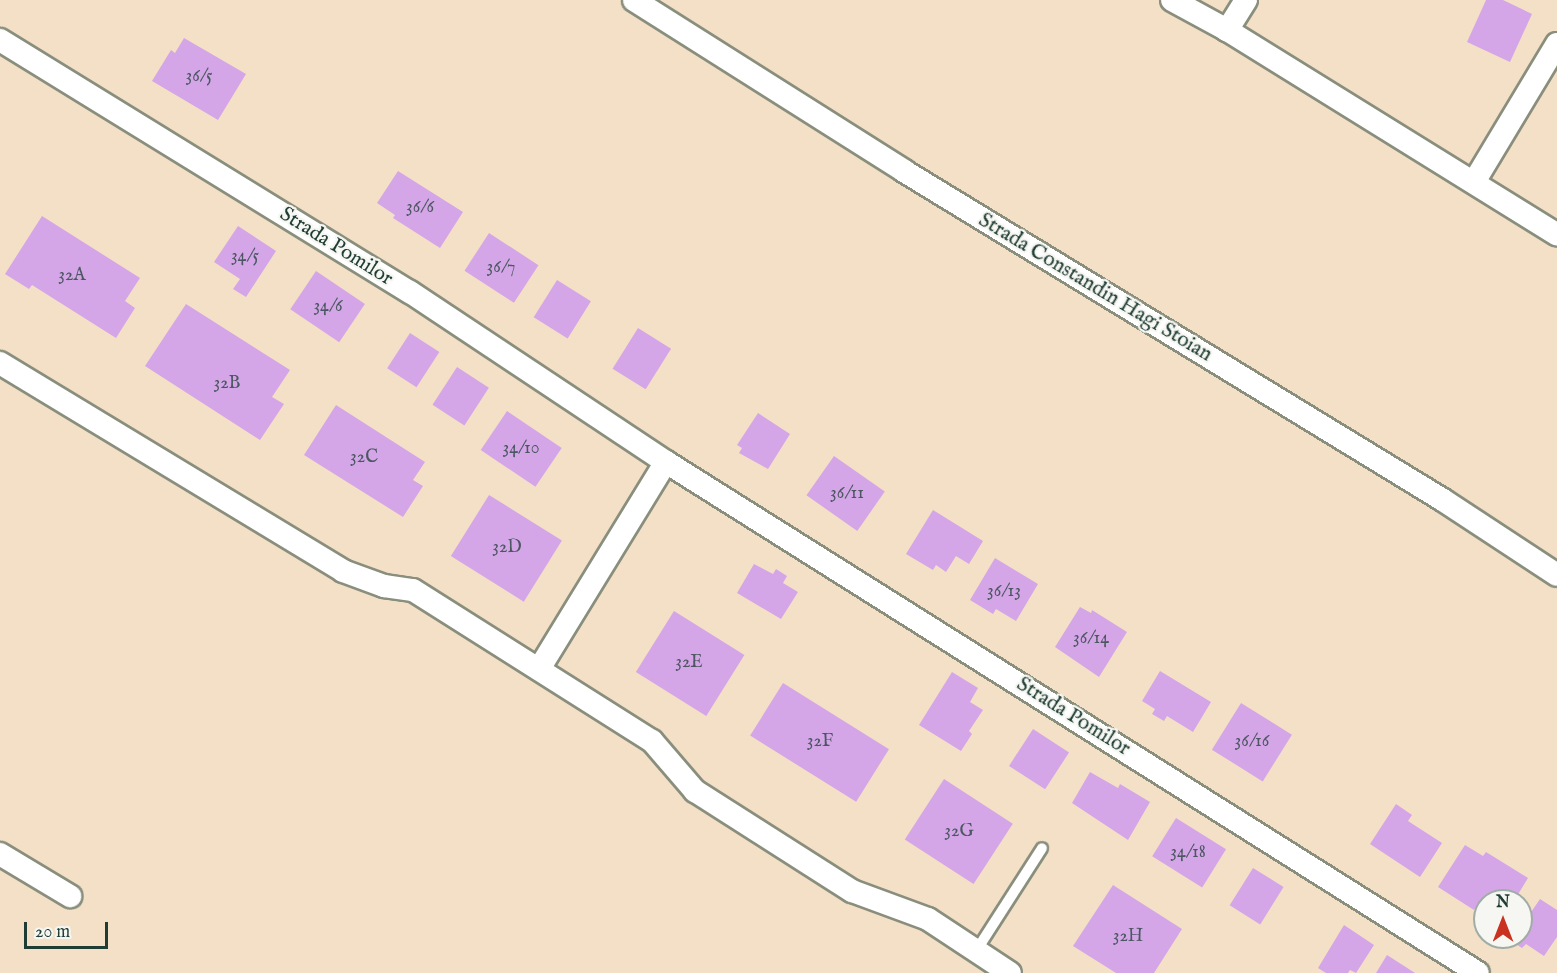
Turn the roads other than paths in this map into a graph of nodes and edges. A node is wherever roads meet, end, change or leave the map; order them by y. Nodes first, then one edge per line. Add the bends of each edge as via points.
1 (634, 0) edge
2 (1172, 0) edge
3 (1246, 0) edge
4 (1227, 30) junction
5 (0, 40) edge
6 (1557, 44) edge
7 (1474, 182) junction
8 (1557, 235) edge
9 (0, 363) edge
10 (666, 462) junction
11 (1557, 575) edge
12 (539, 669) junction
13 (1042, 848) dead end
14 (0, 854) edge
15 (70, 896) dead end
16 (976, 951) junction
17 (1010, 973) edge
18 (1478, 973) edge

1 - 11 street, Strada Constandin Hagi Stoian via 904,171 1443,500
2 - 4 street
3 - 4 street
4 - 7 street
5 - 10 street, Strada Pomilor via 410,292
6 - 7 street
7 - 8 street
9 - 12 street via 343,571 384,586 413,590
10 - 12 street
10 - 18 street, Strada Pomilor
12 - 16 street via 652,741 704,798 852,891 928,919
13 - 16 lane
14 - 15 street
16 - 17 street

